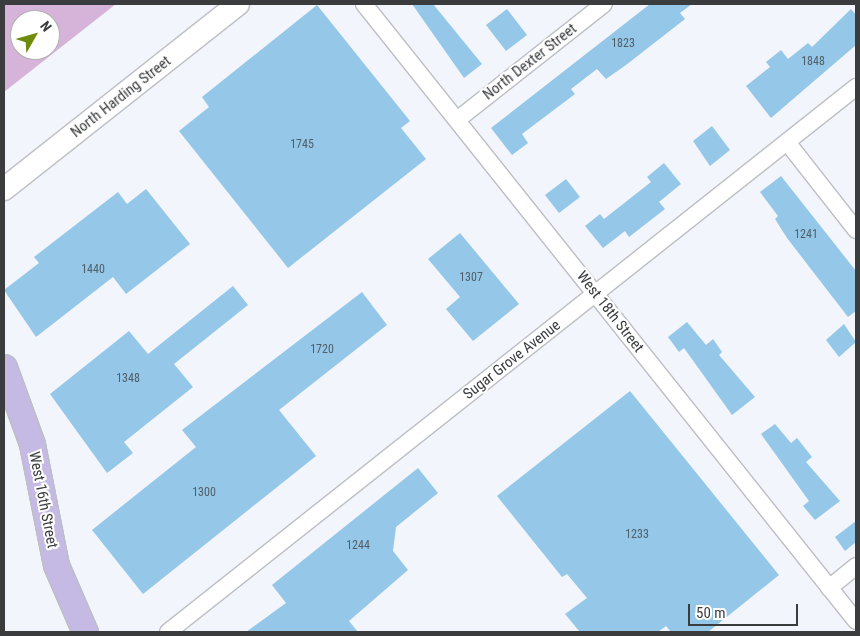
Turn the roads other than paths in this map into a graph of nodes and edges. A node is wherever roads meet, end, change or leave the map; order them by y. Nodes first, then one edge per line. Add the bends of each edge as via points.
1 (238, 4) edge
2 (364, 4) edge
3 (604, 4) edge
4 (856, 87) edge
5 (457, 120) junction
6 (787, 142) junction
7 (4, 190) edge
8 (856, 230) edge
9 (595, 294) junction
10 (4, 367) edge
11 (856, 566) edge
12 (829, 588) junction
13 (856, 621) edge
14 (85, 632) edge
15 (168, 632) edge

1 - 7 street, North Harding Street
2 - 5 street, West 18th Street
3 - 5 street, North Dexter Street
4 - 6 street, Sugar Grove Avenue
5 - 9 street, West 18th Street
6 - 8 street
6 - 9 street, Sugar Grove Avenue
9 - 12 street, West 18th Street
9 - 15 street, Sugar Grove Avenue
10 - 14 main road, West 16th Street via 32,444 56,565
11 - 12 street
12 - 13 street, West 18th Street

